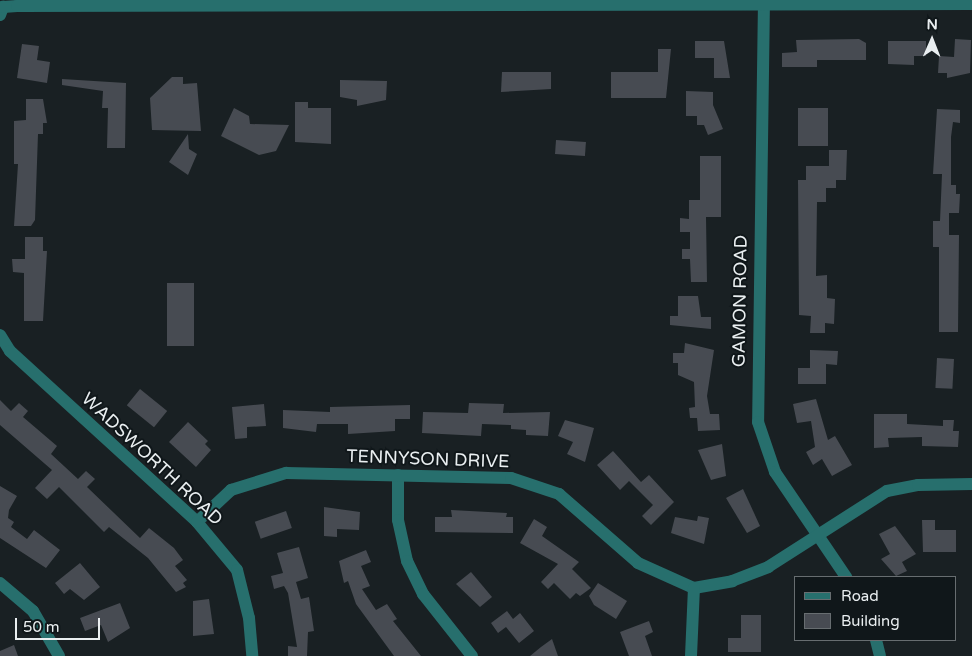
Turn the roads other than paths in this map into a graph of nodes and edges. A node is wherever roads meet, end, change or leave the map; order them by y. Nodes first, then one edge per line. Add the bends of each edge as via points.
1 (763, 1) edge
2 (180, 3) edge
3 (972, 4) edge
4 (0, 15) edge
5 (0, 335) edge
6 (398, 475) junction
7 (972, 484) edge
8 (197, 522) junction
9 (816, 535) junction
10 (845, 576) edge
11 (0, 583) edge
12 (694, 588) junction
13 (876, 641) edge
14 (59, 656) edge
15 (252, 656) edge
16 (472, 656) edge
17 (691, 656) edge
18 (880, 656) edge

1 - 2 street
1 - 3 street
1 - 9 street, GAMON ROAD via 758,422 775,472
2 - 4 street via 17,6 3,7
5 - 8 street, WADSWORTH ROAD via 10,351
6 - 8 street, TENNYSON DRIVE via 266,476 231,490
6 - 12 street, TENNYSON DRIVE via 502,477 541,486 574,505 638,563
6 - 16 street via 398,520 407,562 423,594
7 - 9 street via 918,485 886,491
8 - 15 street, WADSWORTH ROAD via 237,570 249,618
9 - 10 street, GAMON ROAD
9 - 12 street via 752,575
11 - 14 street via 33,611
12 - 17 street
13 - 18 street

